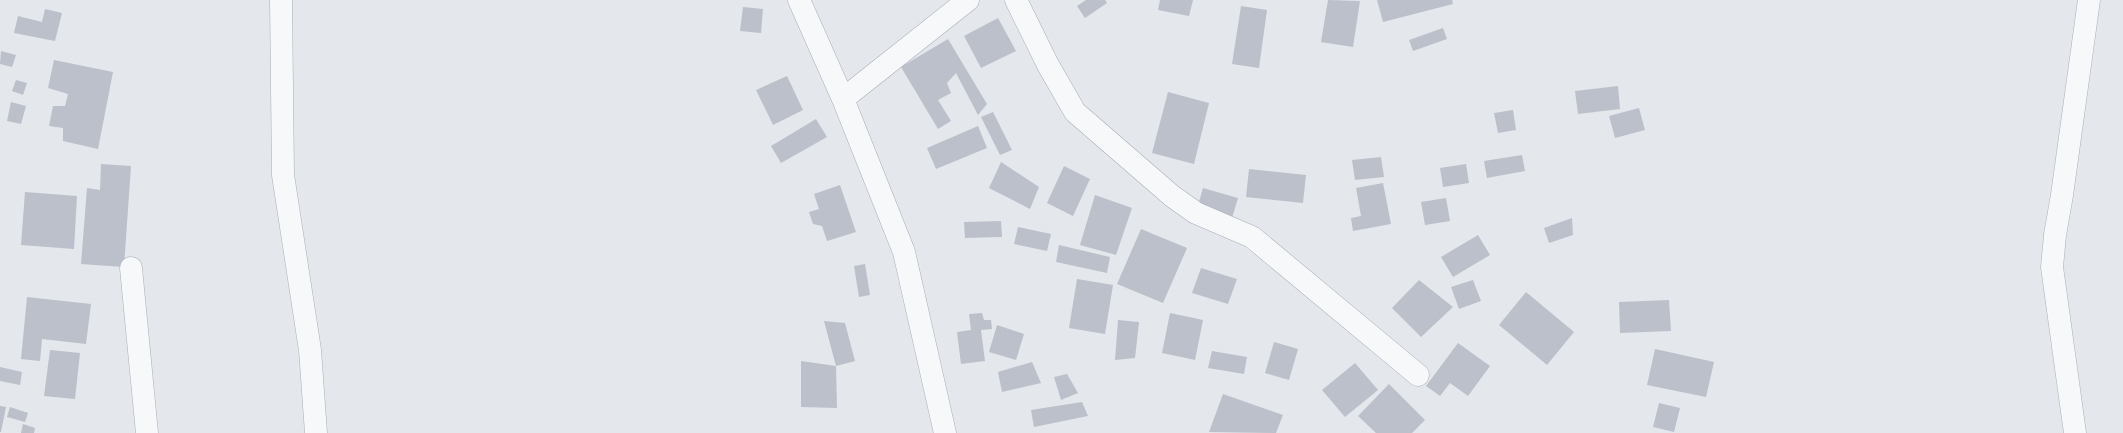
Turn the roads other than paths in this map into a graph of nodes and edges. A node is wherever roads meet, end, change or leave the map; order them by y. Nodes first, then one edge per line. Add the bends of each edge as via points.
1 (281, 0) edge
2 (799, 0) edge
3 (968, 0) edge
4 (1016, 0) edge
5 (2089, 0) edge
6 (843, 99) junction
7 (131, 268) dead end
8 (1418, 375) dead end
9 (147, 433) edge
10 (316, 433) edge
11 (945, 433) edge
12 (2075, 433) edge

1 - 10 street via 283,175 310,350
2 - 6 street
3 - 6 street
4 - 8 street via 1075,112 1172,196 1196,213 1252,238
5 - 12 street via 2052,267
6 - 11 street via 904,252
7 - 9 street

